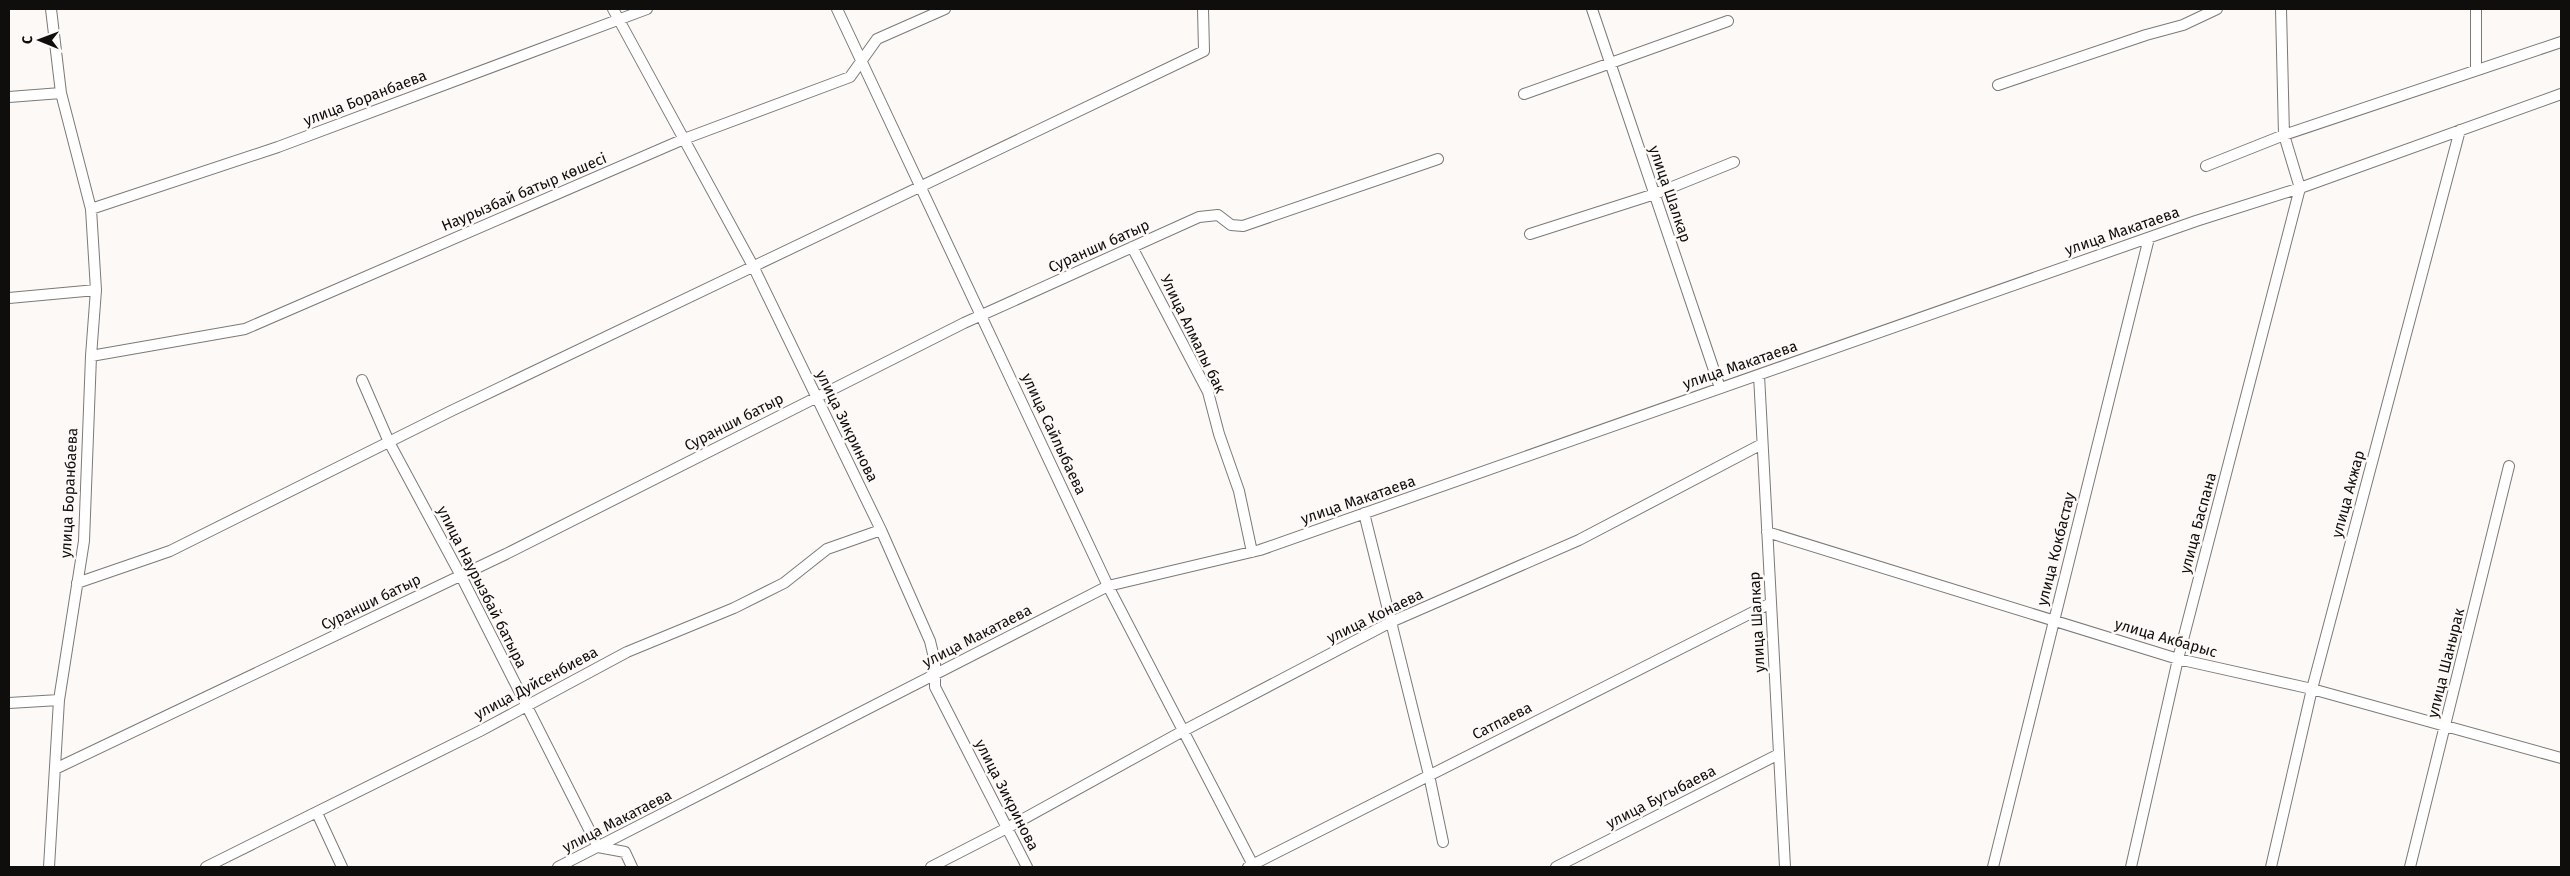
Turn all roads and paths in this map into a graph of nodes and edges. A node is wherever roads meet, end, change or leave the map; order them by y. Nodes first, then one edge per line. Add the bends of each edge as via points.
1 (51, 9) edge
2 (613, 9) edge
3 (647, 9) edge
4 (837, 9) edge
5 (945, 9) edge
6 (1203, 9) edge
7 (1592, 9) edge
8 (2217, 9) edge
9 (2282, 9) edge
10 (2476, 9) edge
11 (618, 19) junction
12 (1728, 21) dead end
13 (2561, 42) edge
14 (861, 61) junction
15 (1610, 63) junction
16 (2476, 69) junction
17 (1998, 85) dead end
18 (61, 93) junction
19 (1524, 94) dead end
20 (2561, 94) edge
21 (9, 97) edge
22 (2460, 130) junction
23 (2284, 135) junction
24 (684, 139) junction
25 (1438, 158) dead end
26 (1734, 162) dead end
27 (2206, 166) dead end
28 (919, 187) junction
29 (2300, 188) junction
30 (1655, 194) junction
31 (91, 209) junction
32 (1530, 234) dead end
33 (2149, 238) junction
34 (1132, 247) junction
35 (753, 266) junction
36 (96, 290) junction
37 (9, 298) edge
38 (982, 315) junction
39 (91, 356) junction
40 (1759, 375) junction
41 (362, 380) dead end
42 (1720, 388) junction
43 (816, 398) junction
44 (389, 442) junction
45 (1762, 444) junction
46 (2510, 466) dead end
47 (1364, 513) junction
48 (881, 530) junction
49 (1767, 532) junction
50 (1252, 552) junction
51 (461, 576) junction
52 (78, 583) junction
53 (1108, 586) junction
54 (1771, 603) junction
55 (2054, 621) junction
56 (1391, 622) junction
57 (2178, 659) junction
58 (935, 675) junction
59 (2312, 689) junction
60 (60, 700) junction
61 (9, 703) edge
62 (526, 706) junction
63 (2447, 726) junction
64 (1183, 730) junction
65 (1779, 754) junction
66 (2561, 758) edge
67 (55, 769) junction
68 (1429, 775) junction
69 (317, 813) junction
70 (1007, 828) junction
71 (1443, 842) dead end
72 (598, 847) junction
73 (1252, 866) edge
74 (49, 867) edge
75 (206, 867) edge
76 (342, 867) edge
77 (558, 867) edge
78 (632, 867) edge
79 (931, 867) edge
80 (1027, 867) edge
81 (1556, 867) edge
82 (1785, 867) edge
83 (1993, 867) edge
84 (2131, 867) edge
85 (2271, 867) edge
86 (2410, 867) edge

1 - 18 street, улица Боранбаева
2 - 11 street, улица Зикринова
3 - 11 street, улица Боранбаева
4 - 14 street, улица Сайлыбаева
5 - 14 street, Наурызбай батыр көшесі via 877,39
6 - 28 street via 1204,51
7 - 15 street, улица Шалкар
8 - 17 street via 2182,25 2146,34
9 - 23 street
10 - 16 street
11 - 24 street, улица Зикринова
11 - 31 street, улица Боранбаева via 278,147
12 - 15 street
13 - 16 street
14 - 24 street, Наурызбай батыр көшесі via 850,77
14 - 28 street, улица Сайлыбаева
15 - 19 street
15 - 30 street, улица Шалкар
16 - 23 street
18 - 21 street
18 - 31 street, улица Боранбаева
20 - 22 street, улица Макатаева
22 - 29 street, улица Макатаева
22 - 59 street, улица Акжар
23 - 27 street
23 - 29 street
24 - 35 street, улица Зикринова
24 - 39 street, Наурызбай батыр көшесі via 245,329
25 - 34 street, Суранши батыр via 1244,226 1231,225 1218,215 1208,215
26 - 30 street
28 - 35 street
28 - 38 street, улица Сайлыбаева
29 - 33 street, улица Макатаева
29 - 57 street, улица Баспана
30 - 32 street
30 - 42 street, улица Шалкар
31 - 36 street, улица Боранбаева
33 - 40 street, улица Макатаева
33 - 55 street, улица Кокбастау
34 - 38 street, Суранши батыр
34 - 50 street, Улица Алмалы бак via 1208,392 1239,491
35 - 43 street, улица Зикринова
35 - 44 street
36 - 37 street
36 - 39 street, улица Боранбаева
38 - 43 street, Суранши батыр
38 - 53 street, улица Сайлыбаева
39 - 52 street, улица Боранбаева via 84,541
40 - 42 street, улица Макатаева
40 - 45 street, улица Шалкар
41 - 44 street, улица Наурызбай батыра
42 - 47 street, улица Макатаева
43 - 48 street, улица Зикринова
43 - 51 street, Суранши батыр
44 - 51 street, улица Наурызбай батыра
44 - 52 street via 170,551
45 - 49 street, улица Шалкар
45 - 56 street, улица Конаева via 1579,540
46 - 63 street, улица Шанырак
47 - 50 street, улица Макатаева
47 - 56 street
48 - 58 street, улица Зикринова via 930,640
48 - 62 street, улица Дуйсенбиева via 827,549 784,583 734,608 627,652
49 - 54 street, улица Шалкар
49 - 55 street, улица Акбарыс
50 - 53 street, улица Макатаева
51 - 62 street, улица Наурызбай батыра
51 - 67 street, Суранши батыр
52 - 60 street, улица Боранбаева
53 - 58 street, улица Макатаева
53 - 64 street, улица Сайлыбаева
54 - 65 street, улица Шалкар
54 - 68 street, Сатпаева
55 - 57 street, улица Акбарыс
55 - 83 street, улица Кокбастау
56 - 64 street, улица Конаева
56 - 68 street
57 - 59 street, улица Акбарыс
57 - 84 street, улица Баспана
58 - 70 street, улица Зикринова via 935,688
58 - 72 street, улица Макатаева
59 - 63 street, улица Акбарыс
59 - 85 street, улица Акжар
60 - 61 street
60 - 67 street, улица Боранбаева
62 - 69 street, улица Дуйсенбиева
62 - 72 street, улица Наурызбай батыра
63 - 66 street, улица Акбарыс
63 - 86 street, улица Шанырак
64 - 70 street, улица Конаева
64 - 73 street, улица Сайлыбаева
65 - 81 street, улица Бугыбаева
65 - 82 street, улица Шалкар
67 - 74 street, улица Боранбаева
68 - 71 street
68 - 73 street, Сатпаева
69 - 75 street, улица Дуйсенбиева
69 - 76 street
70 - 79 street, улица Конаева
70 - 80 street, улица Зикринова
72 - 77 street, улица Макатаева
72 - 78 street via 625,852

